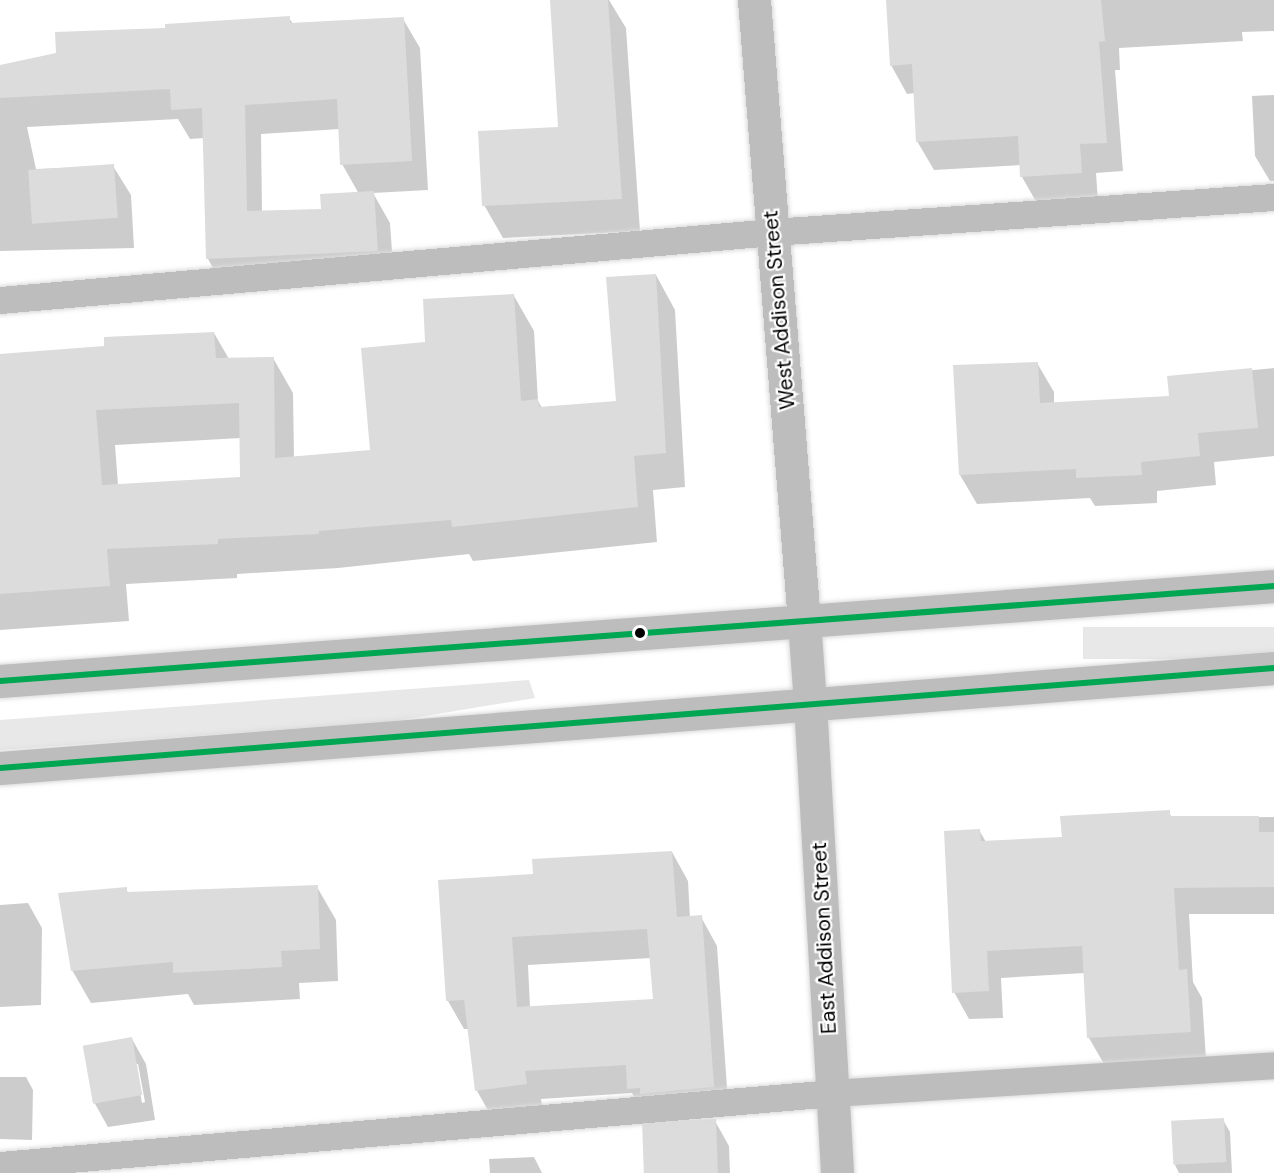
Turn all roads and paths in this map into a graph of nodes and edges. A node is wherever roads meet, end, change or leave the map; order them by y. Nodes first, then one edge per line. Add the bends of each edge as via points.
1 (754, 0) edge
2 (1274, 197) edge
3 (772, 232) junction
4 (0, 300) edge
5 (1274, 586) edge
6 (804, 621) junction
7 (1274, 668) edge
8 (0, 681) edge
9 (810, 703) junction
10 (0, 768) edge
11 (1274, 1065) edge
12 (833, 1093) junction
13 (0, 1165) edge
14 (837, 1173) edge

1 - 3 main road, West Addison Street
2 - 3 lane
3 - 4 lane
3 - 6 main road, West Addison Street
5 - 6 main road
6 - 8 main road
6 - 9 main road, West Addison Street
7 - 9 main road
9 - 10 main road
9 - 12 main road, East Addison Street
11 - 12 lane
12 - 13 lane
12 - 14 main road, East Addison Street

